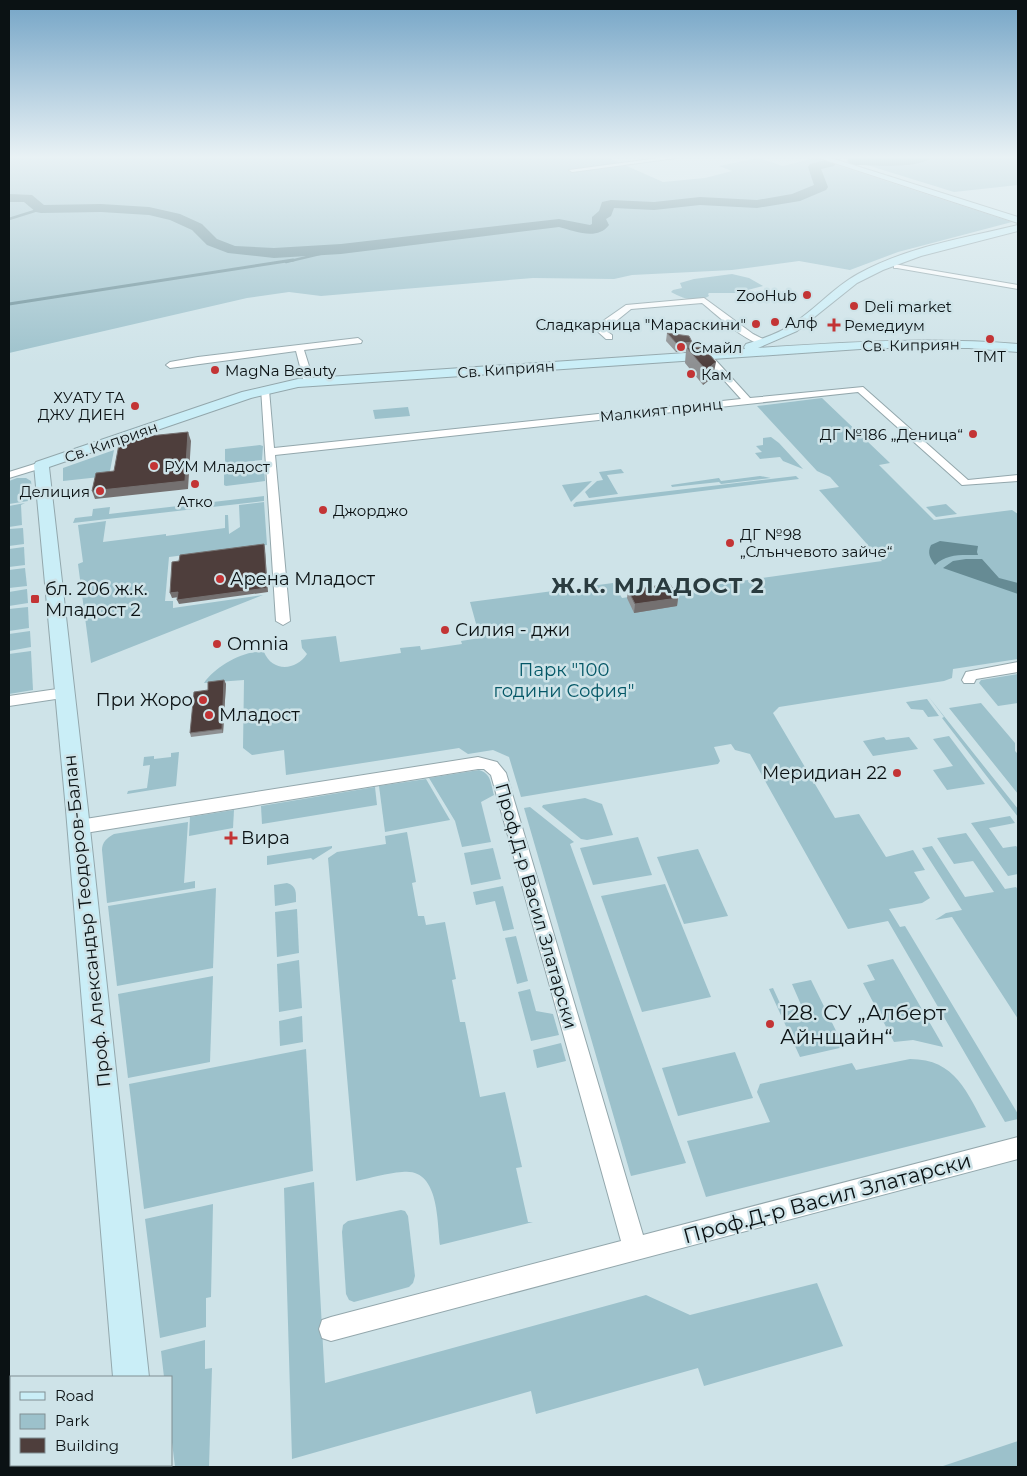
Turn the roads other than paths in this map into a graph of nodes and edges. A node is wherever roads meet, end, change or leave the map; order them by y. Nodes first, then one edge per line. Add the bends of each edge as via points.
1 (998, 227) edge
2 (1018, 228) edge
3 (1018, 234) edge
4 (897, 266) junction
5 (871, 272) junction
6 (1018, 287) edge
7 (608, 338) dead end
8 (358, 341) dead end
9 (766, 341) junction
10 (299, 348) junction
11 (1018, 348) edge
12 (815, 349) junction
13 (794, 350) junction
14 (713, 355) junction
15 (170, 365) dead end
16 (309, 382) junction
17 (264, 390) junction
18 (748, 401) junction
19 (269, 452) junction
20 (41, 466) junction
21 (9, 475) edge
22 (1018, 478) edge
23 (283, 621) dead end
24 (1018, 667) edge
25 (969, 680) dead end
26 (64, 693) junction
27 (9, 701) edge
28 (79, 827) junction
29 (1018, 1148) edge
30 (635, 1248) junction
31 (331, 1329) dead end
32 (131, 1376) edge

1 - 5 street via 906,254 882,263
2 - 5 street via 901,260
3 - 4 street
4 - 5 street
4 - 6 street
5 - 9 street via 857,279 798,325
7 - 9 street via 600,330 629,307 704,300 750,336
8 - 10 street
9 - 12 street
9 - 13 street
9 - 14 street
10 - 15 street
10 - 16 street
11 - 12 street, Св. Киприян via 918,344
12 - 13 street, Св. Киприян
13 - 14 street, Св. Киприян
14 - 16 street, Св. Киприян
14 - 18 street
16 - 17 street, Св. Киприян
17 - 19 street
17 - 20 street, Св. Киприян
18 - 19 street, Малкият принц
18 - 22 street, Малкият принц via 860,389 966,483
19 - 23 street
20 - 21 street, Св. Киприян
20 - 26 street, Проф. Александър Теодоров-Балан
24 - 25 street via 972,674
26 - 27 street
26 - 28 street, Проф. Александър Теодоров-Балан
28 - 30 street, Проф.Д-р Васил Златарски via 478,763 495,768
28 - 32 street, Проф. Александър Теодоров-Балан
29 - 30 street, Проф.Д-р Васил Златарски
30 - 31 street, Проф.Д-р Васил Златарски

